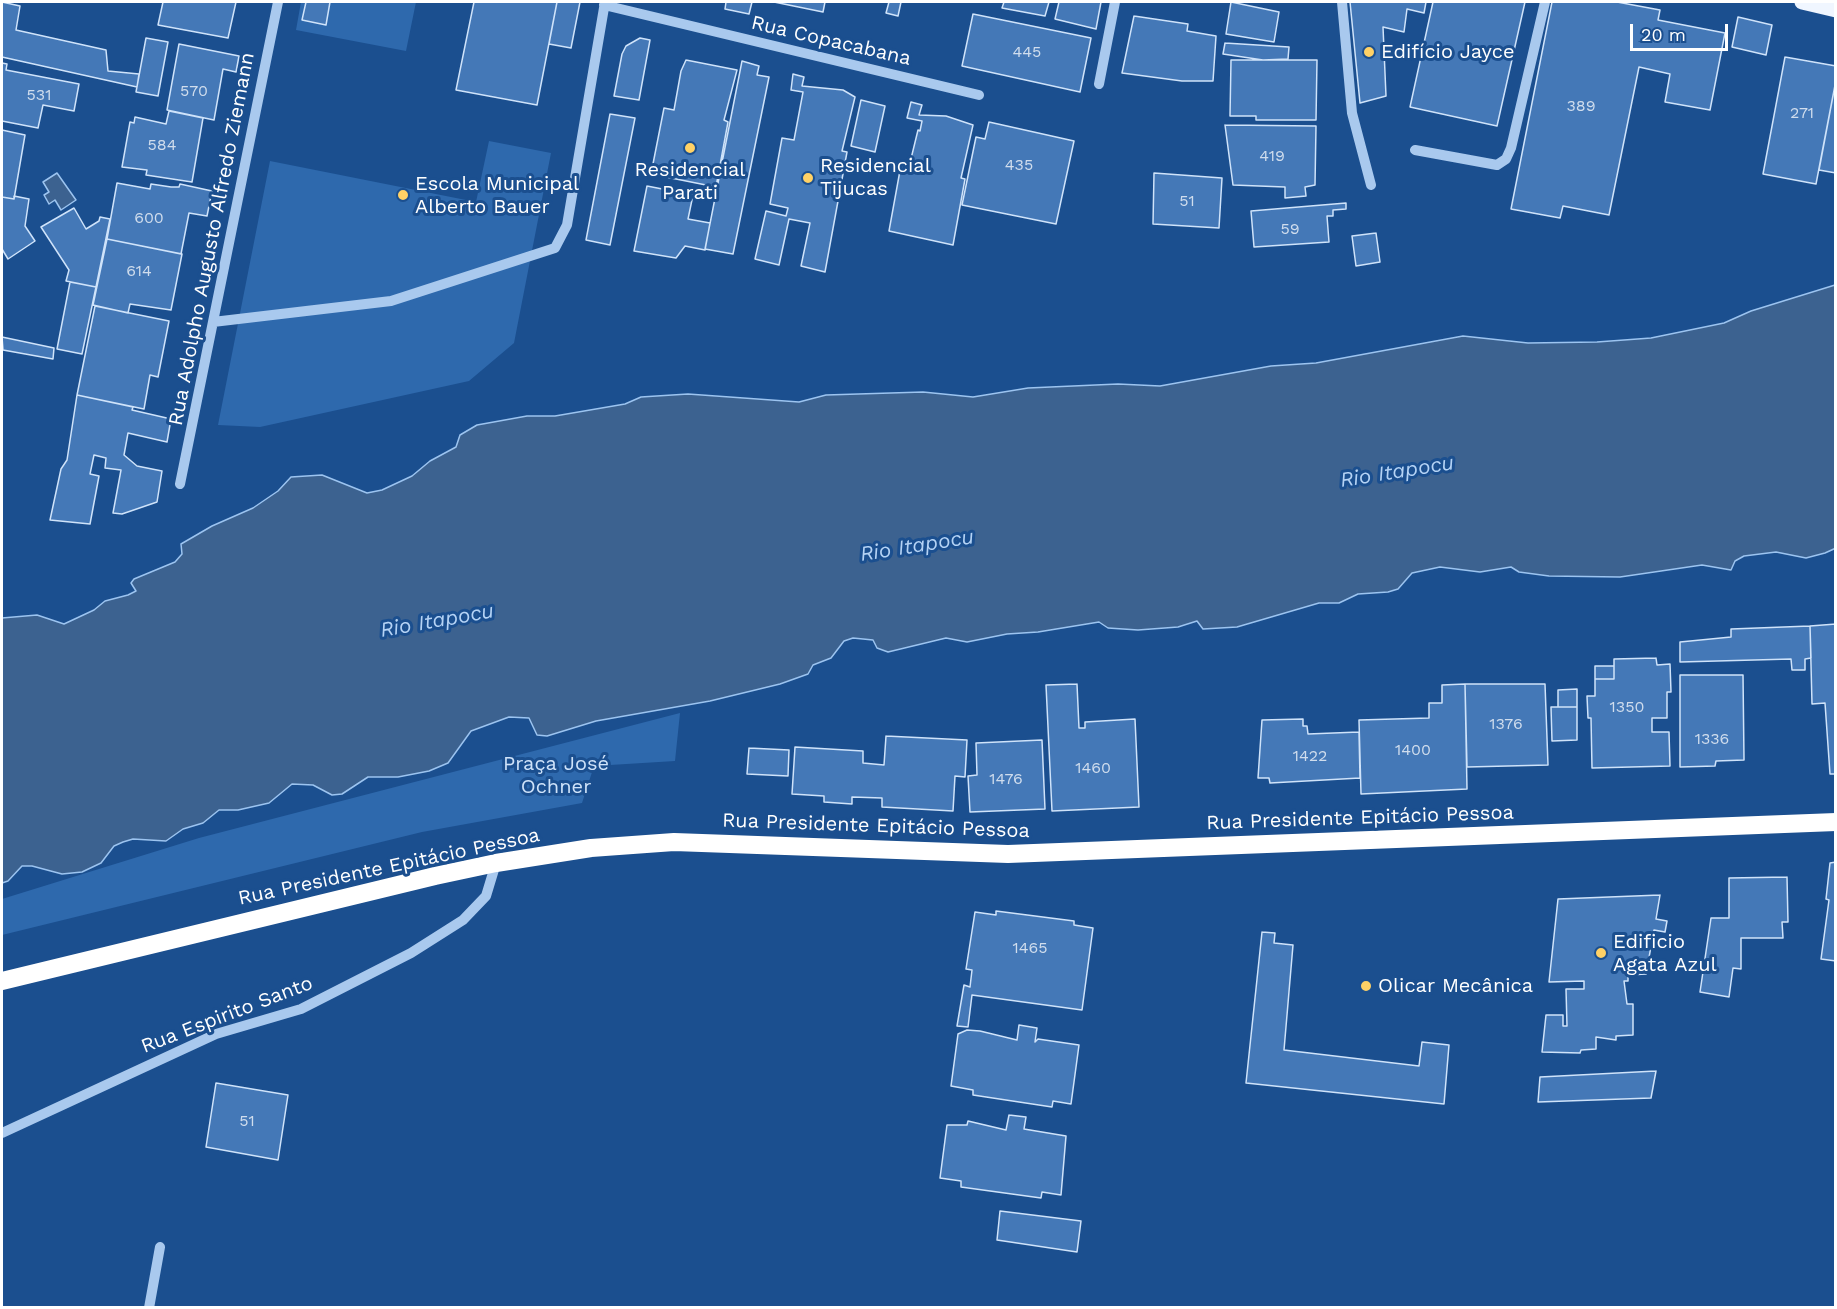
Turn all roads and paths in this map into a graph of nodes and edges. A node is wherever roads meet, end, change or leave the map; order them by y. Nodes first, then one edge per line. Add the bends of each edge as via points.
1 (278, 2) edge
2 (1115, 2) edge
3 (1342, 2) edge
4 (1545, 2) edge
5 (1802, 2) edge
6 (604, 3) edge
7 (1836, 10) edge
8 (1099, 84) dead end
9 (980, 95) dead end
10 (1415, 150) dead end
11 (1371, 185) dead end
12 (213, 322) junction
13 (180, 484) dead end
14 (1836, 822) edge
15 (496, 863) junction
16 (2, 981) edge
17 (2, 1133) edge
18 (160, 1247) dead end
19 (149, 1308) edge

1 - 12 street, Rua Adolpho Augusto Alfredo Ziemann
2 - 8 street
3 - 11 street via 1352,113
4 - 10 street via 1506,159 1497,165
5 - 7 main road
6 - 9 street, Rua Copacabana
6 - 12 street via 567,225 555,248 391,301
12 - 13 street, Rua Adolpho Augusto Alfredo Ziemann
14 - 15 highway, Rua Presidente Epitácio Pessoa via 1008,854 674,842 591,848
15 - 16 highway, Rua Presidente Epitácio Pessoa
15 - 17 street, Rua Espirito Santo via 486,896 463,920 411,953 301,1009 216,1034
18 - 19 street

